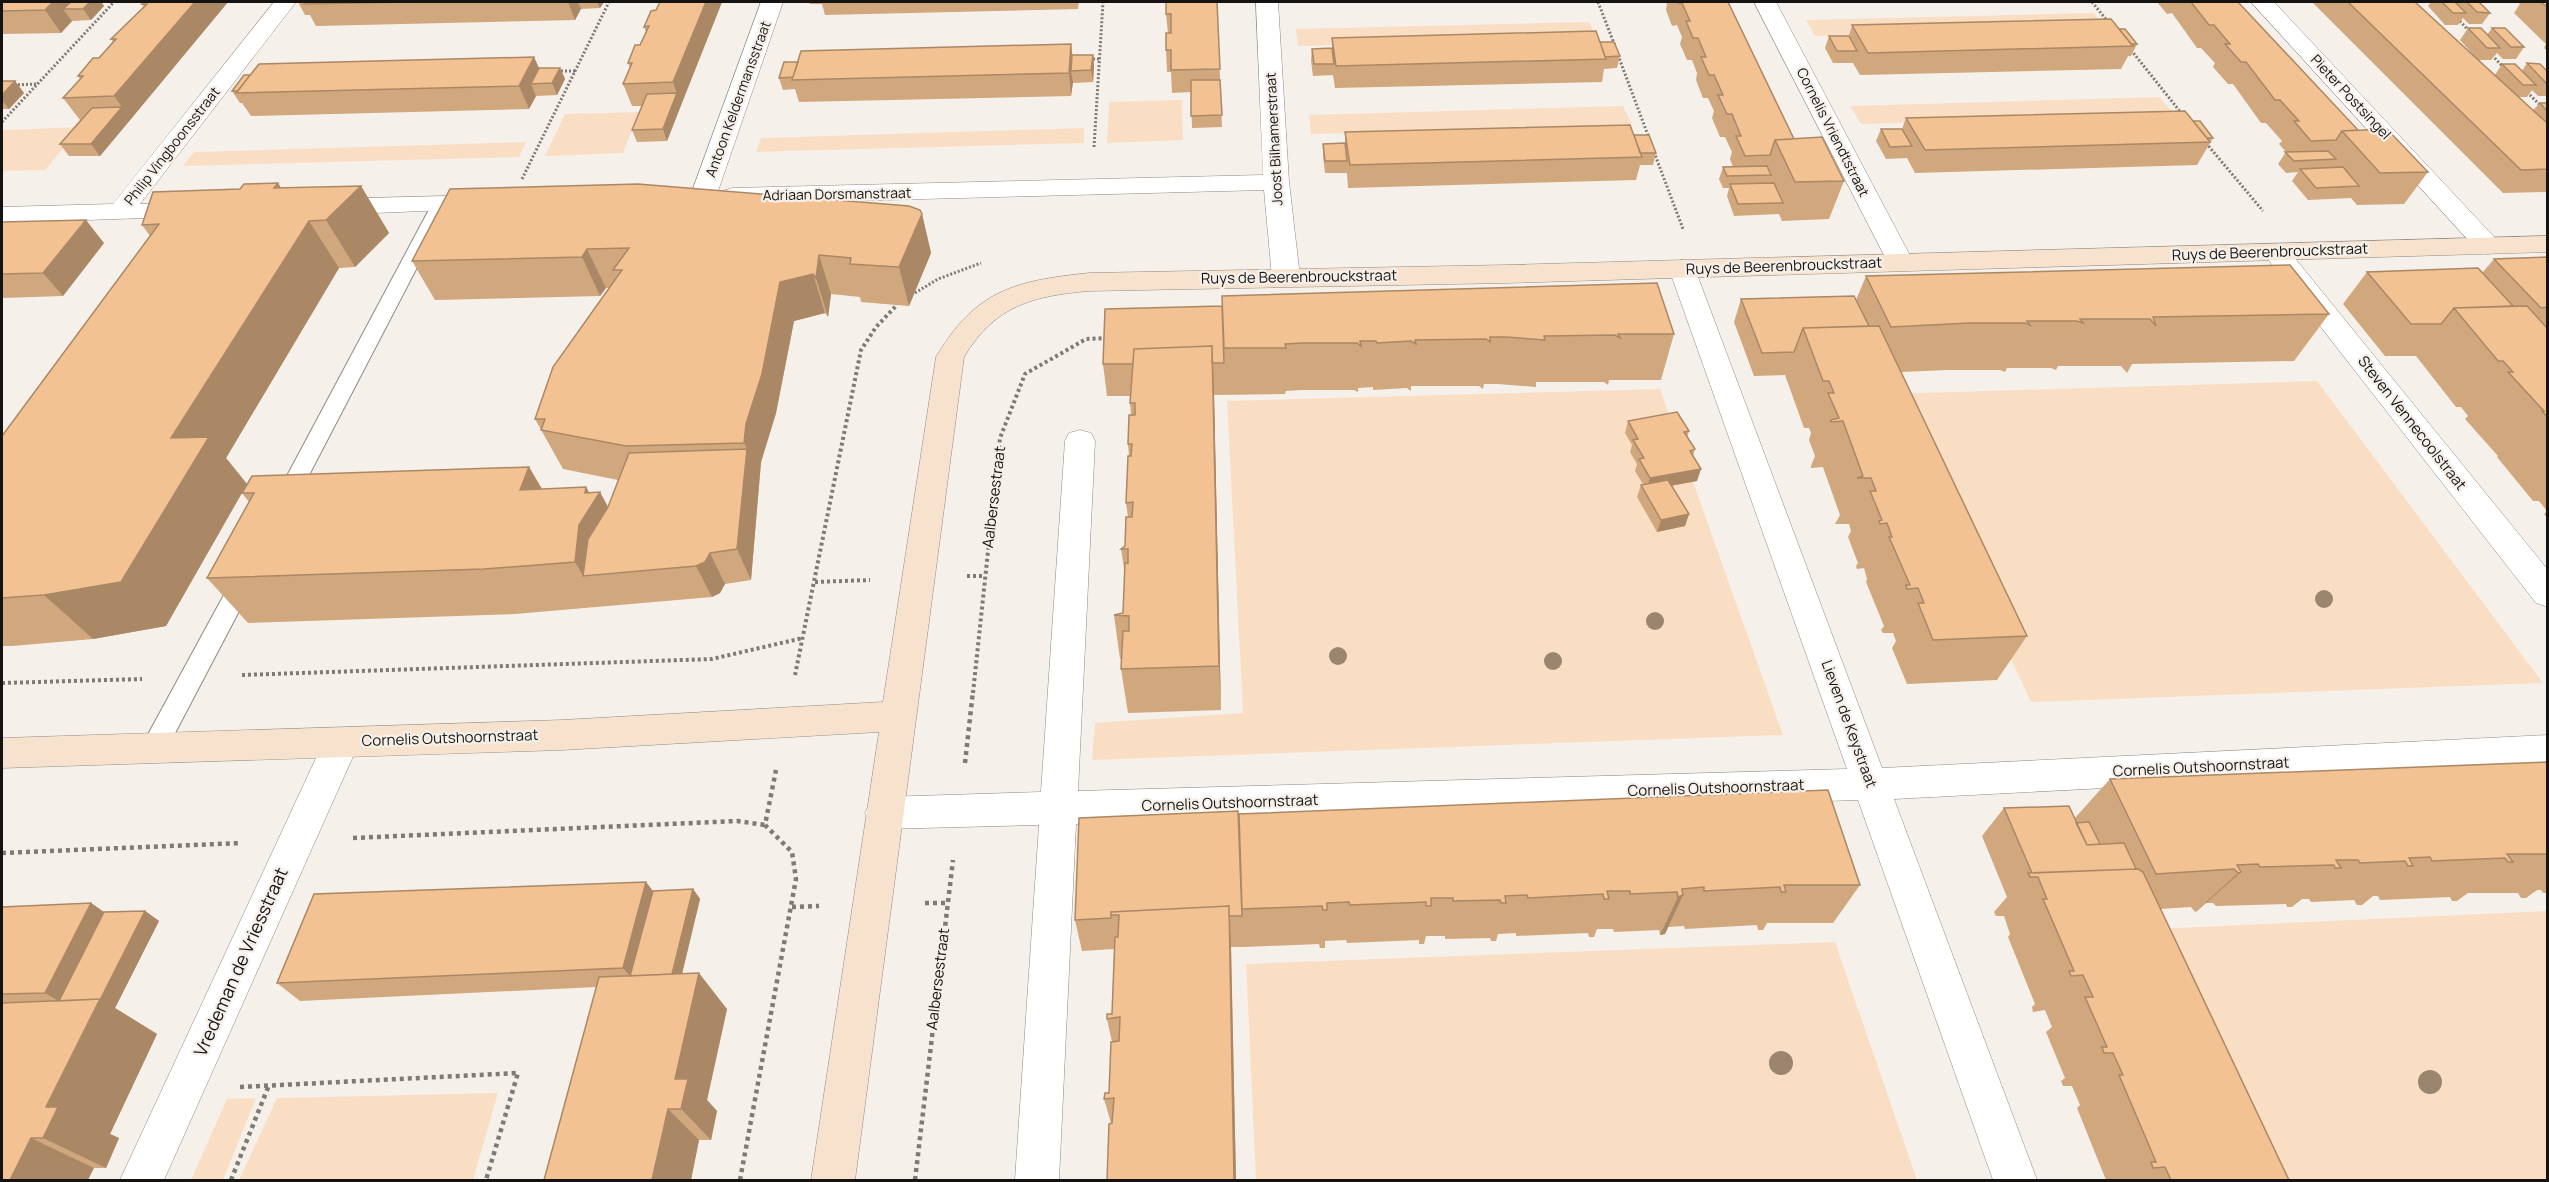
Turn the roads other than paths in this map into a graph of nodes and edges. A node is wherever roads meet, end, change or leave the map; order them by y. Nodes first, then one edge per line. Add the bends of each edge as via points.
1 (285, 2) edge
2 (772, 2) edge
3 (1267, 2) edge
4 (1765, 2) edge
5 (2262, 2) edge
6 (1276, 182) junction
7 (691, 197) joint
8 (510, 202) edge
9 (441, 204) junction
10 (298, 207) edge
11 (215, 210) edge
12 (120, 212) junction
13 (2, 215) edge
14 (2547, 244) edge
15 (2488, 246) junction
16 (2276, 252) junction
17 (1901, 263) junction
18 (1682, 269) junction
19 (1286, 277) junction
20 (1080, 441) dead end
21 (274, 521) edge
22 (258, 552) edge
23 (2547, 594) edge
24 (898, 716) junction
25 (341, 743) junction
26 (154, 748) junction
27 (2547, 750) edge
28 (2, 753) edge
29 (1871, 784) junction
30 (1060, 808) junction
31 (884, 813) junction
32 (142, 1180) edge
33 (833, 1180) edge
34 (1037, 1180) edge
35 (2015, 1180) edge

1 - 12 street, Philip Vingboonsstraat
2 - 7 street, Antoon Keldermansstraat
3 - 6 street, Joost Bilhamerstraat
4 - 17 street, Cornelis Vriendtstraat
5 - 15 street, Pieter Postsingel
6 - 7 street, Adriaan Dorsmanstraat
6 - 19 street, Joost Bilhamerstraat
8 - 9 street
9 - 10 street
9 - 21 lane
11 - 12 street
12 - 13 street
14 - 15 street, Ruys de Beerenbrouckstraat
15 - 16 street, Ruys de Beerenbrouckstraat
16 - 17 street, Ruys de Beerenbrouckstraat
16 - 23 street, Steven Vennecoolstraat
17 - 18 street, Ruys de Beerenbrouckstraat
18 - 19 street, Ruys de Beerenbrouckstraat
18 - 29 street, Lieven de Keystraat
19 - 24 street, Ruys de Beerenbrouckstraat via 1047,286 1022,292 990,307 974,320 950,357
20 - 30 street
22 - 26 lane
24 - 25 street, Cornelis Outshoornstraat
24 - 31 street
25 - 26 street, Cornelis Outshoornstraat
25 - 32 street, Vredeman de Vriesstraat
26 - 28 street, Cornelis Outshoornstraat
27 - 29 street, Cornelis Outshoornstraat
29 - 30 street, Cornelis Outshoornstraat
29 - 35 street, Lieven de Keystraat
30 - 31 street, Cornelis Outshoornstraat
30 - 34 street
31 - 33 street

